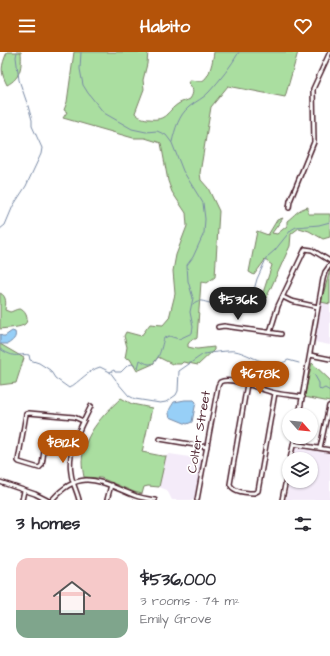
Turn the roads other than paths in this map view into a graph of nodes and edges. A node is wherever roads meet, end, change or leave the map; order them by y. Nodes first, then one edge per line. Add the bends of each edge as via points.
1 (330, 52) edge
2 (289, 208) dead end
3 (330, 261) edge
4 (330, 265) edge
5 (283, 297) junction
6 (318, 307) junction
7 (218, 327) dead end
8 (270, 332) junction
9 (281, 334) dead end
10 (310, 355) junction
11 (330, 359) edge
12 (247, 384) junction
13 (275, 393) junction
14 (303, 396) junction
15 (91, 406) dead end
16 (330, 406) edge
17 (300, 408) edge
18 (83, 422) junction
19 (160, 439) dead end
20 (74, 444) junction
21 (293, 444) joint
22 (208, 447) junction
23 (320, 448) junction
24 (330, 450) edge
25 (291, 452) edge
26 (0, 482) edge
27 (73, 483) junction
28 (111, 485) junction
29 (284, 488) edge
30 (24, 491) junction
31 (137, 496) junction
32 (22, 500) edge
33 (47, 500) edge
34 (52, 500) edge
35 (79, 500) edge
36 (107, 500) edge
37 (136, 500) edge
38 (155, 500) edge
39 (197, 500) edge
40 (282, 500) edge

1 - 2 street via 313,89 314,142
3 - 5 street via 312,250 305,249
4 - 6 street via 323,279
5 - 6 street
5 - 8 street
6 - 10 street
7 - 8 street
8 - 9 street
10 - 11 street
10 - 14 street
12 - 13 street, Colter Street
12 - 13 street via 230,484 233,489 254,494 258,491
12 - 22 street, Colter Street via 226,380 220,382
13 - 14 street, Colter Street
14 - 17 street
15 - 18 street
16 - 23 street
18 - 20 street
18 - 20 street via 74,417 26,414 18,461 38,468 42,465 45,444 48,441
19 - 22 street
20 - 27 street via 70,465
21 - 23 street
21 - 25 street
22 - 39 street, Colter Street
23 - 24 street
26 - 30 street
27 - 28 street via 91,480
27 - 34 street
27 - 35 street
28 - 31 street
28 - 36 street
29 - 40 street
30 - 32 street
30 - 33 street
31 - 37 street
31 - 38 street

